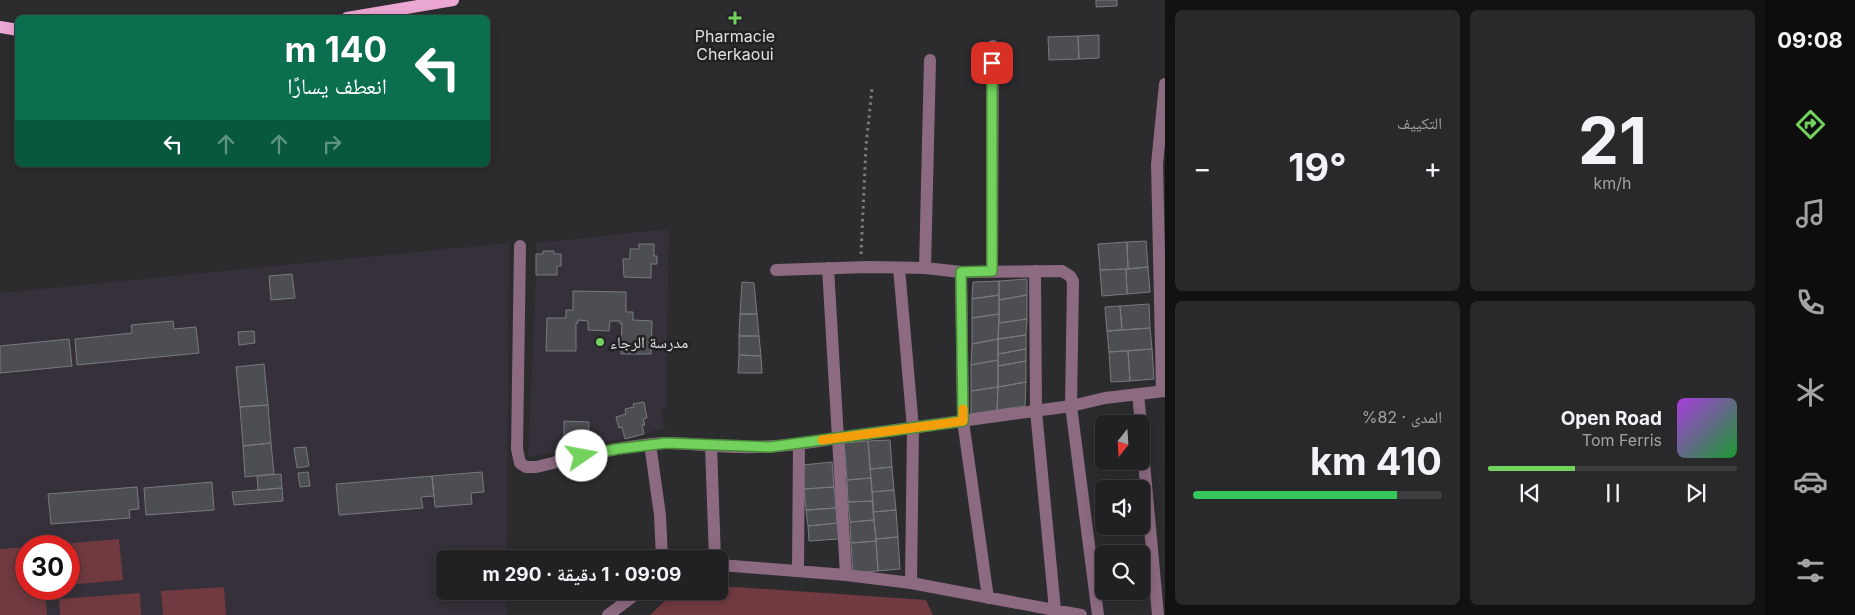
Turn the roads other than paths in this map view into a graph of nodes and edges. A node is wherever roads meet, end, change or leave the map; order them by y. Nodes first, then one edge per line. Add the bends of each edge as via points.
1 (453, 0) edge
2 (365, 15) edge
3 (0, 27) edge
4 (15, 30) edge
5 (993, 46) dead end
6 (930, 60) dead end
7 (1165, 84) edge
8 (1161, 164) edge
9 (520, 246) dead end
10 (828, 268) junction
11 (899, 268) junction
12 (925, 268) junction
13 (776, 270) dead end
14 (992, 271) junction
15 (1035, 271) junction
16 (961, 272) junction
17 (1163, 391) edge
18 (1138, 394) junction
19 (1071, 406) junction
20 (1036, 411) junction
21 (1140, 415) edge
22 (963, 421) junction
23 (913, 428) junction
24 (837, 438) junction
25 (650, 444) junction
26 (799, 445) junction
27 (712, 446) junction
28 (1145, 470) edge
29 (662, 550) edge
30 (715, 550) edge
31 (728, 567) edge
32 (798, 571) junction
33 (846, 575) junction
34 (911, 583) junction
35 (988, 598) junction
36 (628, 600) edge
37 (1055, 610) junction
38 (608, 615) edge
39 (1080, 615) edge
40 (1098, 615) edge
41 (1158, 615) edge

1 - 2 main road
3 - 4 main road
5 - 14 street
6 - 12 street
7 - 8 street
8 - 17 street
9 - 25 street via 517,449 520,463 536,467
10 - 11 street
10 - 13 street
10 - 24 street
11 - 12 street
11 - 23 street
12 - 16 street
14 - 15 street
14 - 16 street
15 - 19 street via 1062,271 1073,281
15 - 20 street
16 - 22 street
17 - 18 street
18 - 19 street
18 - 21 street
19 - 20 street
19 - 40 street
20 - 22 street
20 - 37 street
22 - 23 street
22 - 35 street
23 - 24 street
23 - 34 street
24 - 26 street
24 - 33 street
25 - 27 street
25 - 29 street
26 - 27 street
26 - 32 street
27 - 30 street
28 - 41 street
31 - 32 street
32 - 33 street
33 - 34 street
34 - 35 street
35 - 37 street
36 - 38 street
37 - 39 street

